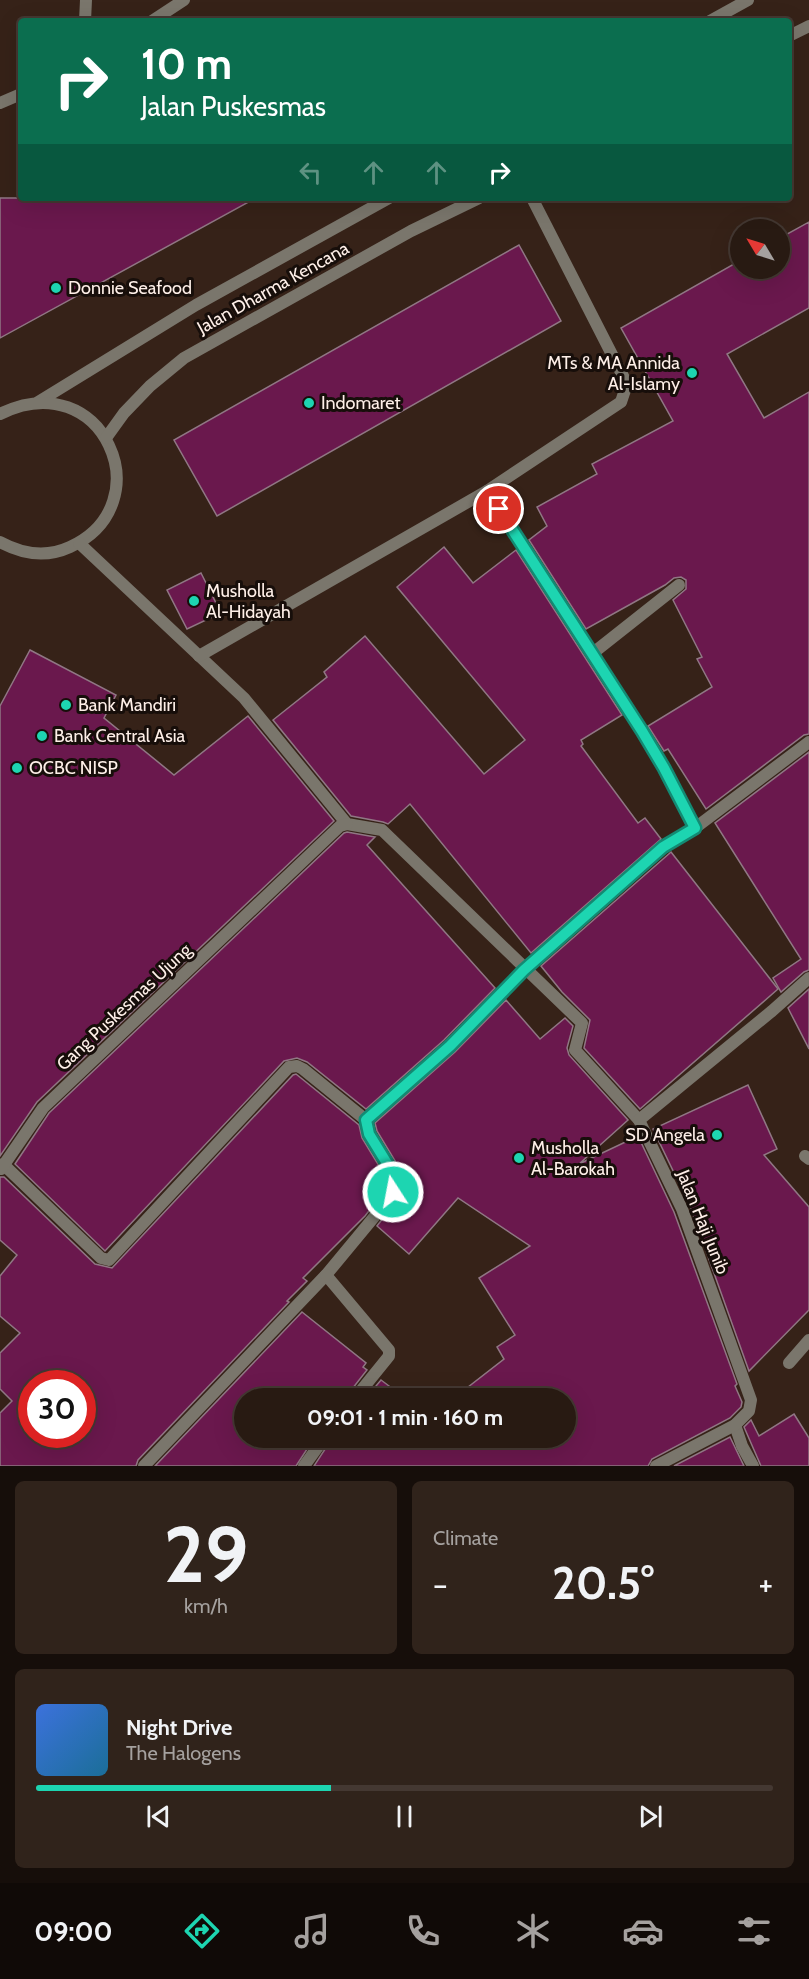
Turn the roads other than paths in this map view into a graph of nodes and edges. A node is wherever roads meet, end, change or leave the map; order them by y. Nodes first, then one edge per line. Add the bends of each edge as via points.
1 (86, 0) edge
2 (184, 0) edge
3 (747, 0) edge
4 (85, 18) edge
5 (157, 18) edge
6 (715, 18) edge
7 (809, 26) edge
8 (792, 34) edge
9 (18, 94) edge
10 (0, 103) edge
11 (384, 201) edge
12 (473, 201) edge
13 (534, 201) edge
14 (38, 402) junction
15 (0, 414) edge
16 (106, 438) junction
17 (487, 491) junction
18 (0, 542) edge
19 (79, 543) junction
20 (679, 585) dead end
21 (593, 653) junction
22 (200, 656) junction
23 (809, 742) edge
24 (347, 824) junction
25 (695, 828) junction
26 (524, 970) junction
27 (809, 978) edge
28 (366, 1120) junction
29 (639, 1120) junction
30 (2, 1167) edge
31 (326, 1275) junction
32 (809, 1340) edge
33 (789, 1364) dead end
34 (364, 1388) edge
35 (735, 1425) junction
36 (317, 1448) edge
37 (144, 1466) edge
38 (304, 1466) edge
39 (656, 1466) edge
40 (753, 1466) edge

1 - 4 street
2 - 5 street
3 - 6 street
7 - 8 street
9 - 10 street
11 - 14 street, Jalan Dharma Kencana via 196,305
12 - 16 street, Jalan Dharma Kencana via 411,231 184,358 150,386
13 - 17 street via 625,380 625,390 621,402
14 - 15 street
14 - 16 street via 76,410
16 - 19 street via 116,470 112,504 104,520
17 - 21 street
17 - 22 street
18 - 19 street via 29,553 46,554
19 - 22 street
20 - 21 street
21 - 25 street via 664,768
22 - 24 street via 244,698
23 - 25 street
24 - 26 street via 382,831
24 - 30 street, Gang Puskesmas Ujung via 340,826 43,1108
25 - 26 street via 663,847
26 - 28 street via 450,1046
26 - 29 street via 582,1023 575,1050
27 - 29 street
28 - 30 street via 303,1069 289,1067 109,1260 101,1258
28 - 31 street via 369,1134 396,1178 393,1192
29 - 35 street, Jalan Haji Junib via 682,1209 752,1400 748,1412
31 - 34 street via 389,1350 389,1356
31 - 37 street
32 - 33 street
35 - 39 street, Jalan Haji Junib
35 - 40 street
36 - 38 street

